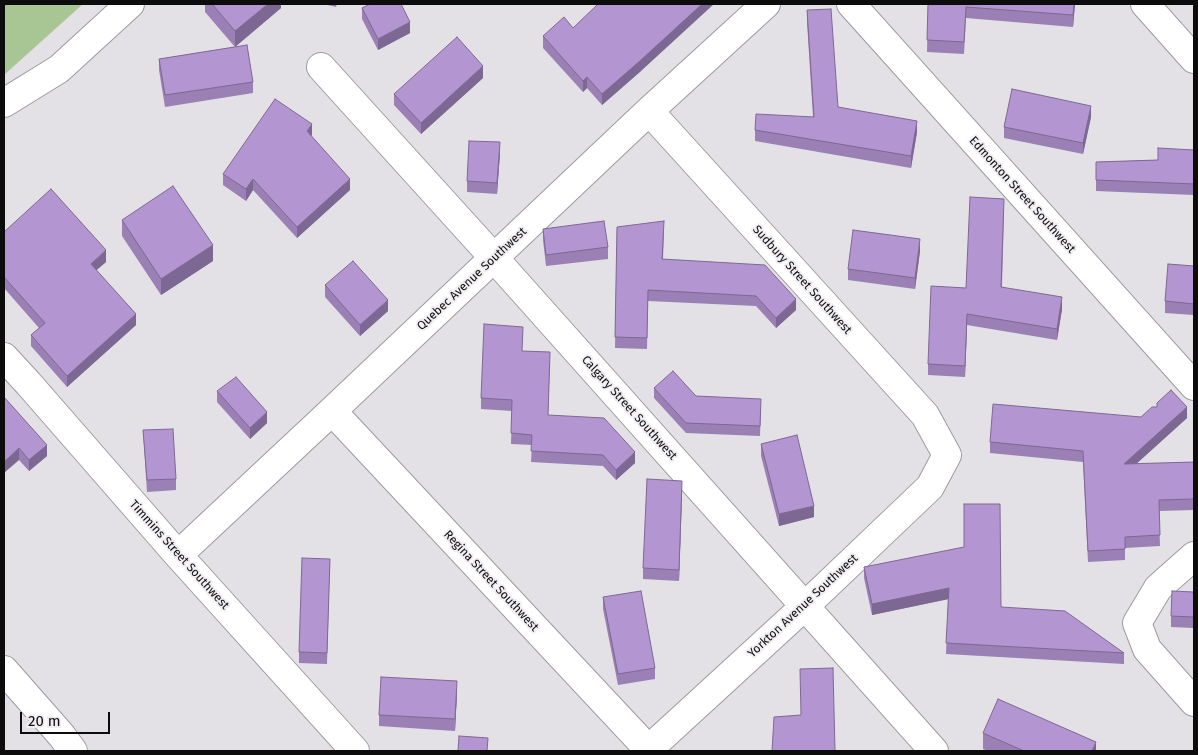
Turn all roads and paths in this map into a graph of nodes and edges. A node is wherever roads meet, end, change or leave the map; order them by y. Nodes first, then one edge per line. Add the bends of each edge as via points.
1 (130, 4) edge
2 (766, 4) edge
3 (851, 4) edge
4 (1145, 4) edge
5 (1194, 59) edge
6 (321, 68) dead end
7 (4, 104) edge
8 (649, 111) junction
9 (494, 258) junction
10 (4, 358) edge
11 (1194, 386) edge
12 (332, 412) junction
13 (947, 455) joint
14 (178, 554) junction
15 (1194, 556) edge
16 (804, 606) junction
17 (4, 670) edge
18 (1194, 702) edge
19 (649, 750) edge
20 (72, 751) edge
21 (355, 751) edge
22 (934, 751) edge

1 - 7 street via 59,69
2 - 8 street, Quebec Avenue Southwest
3 - 11 street, Edmonton Street Southwest
4 - 5 street
6 - 9 street, Calgary Street Southwest
8 - 9 street, Quebec Avenue Southwest
8 - 13 street, Sudbury Street Southwest via 925,415
9 - 12 street, Quebec Avenue Southwest
9 - 16 street, Calgary Street Southwest
10 - 14 street, Timmins Street Southwest
12 - 14 street, Quebec Avenue Southwest
12 - 19 street, Regina Street Southwest
13 - 16 street, Yorkton Avenue Southwest via 930,487
14 - 21 street, Timmins Street Southwest
15 - 18 street via 1158,588 1136,623 1147,649
16 - 19 street, Yorkton Avenue Southwest
16 - 22 street, Calgary Street Southwest
17 - 20 street

